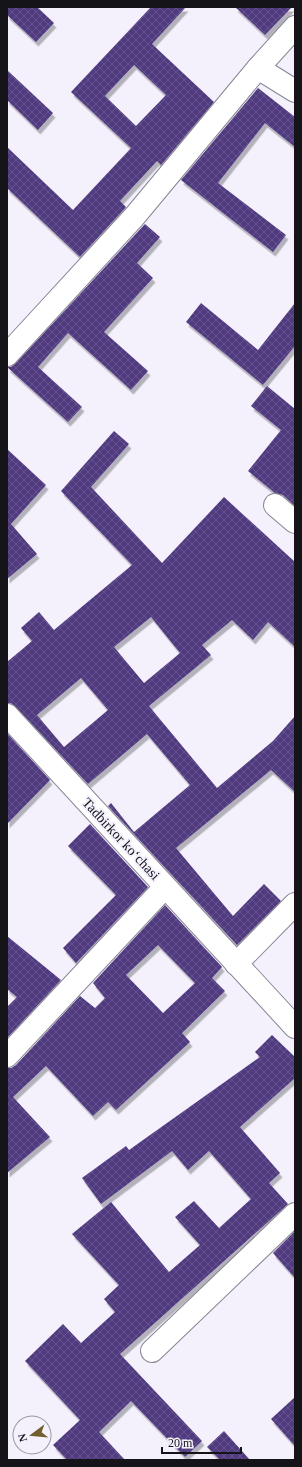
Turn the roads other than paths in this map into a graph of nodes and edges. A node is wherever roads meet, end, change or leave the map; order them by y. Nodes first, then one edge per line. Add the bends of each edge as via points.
1 (295, 27) edge
2 (258, 68) junction
3 (295, 91) edge
4 (7, 355) edge
5 (275, 505) dead end
6 (295, 522) edge
7 (7, 715) edge
8 (165, 887) junction
9 (295, 904) edge
10 (236, 964) junction
11 (295, 1027) edge
12 (7, 1056) edge
13 (295, 1214) edge
14 (152, 1351) dead end

1 - 2 street
2 - 3 street
2 - 4 street via 134,217
5 - 6 street
7 - 8 street, Tadbirkor koʻchasi
8 - 10 street, Tadbirkor koʻchasi
8 - 12 street
9 - 10 street
10 - 11 street, Tadbirkor koʻchasi
13 - 14 street

